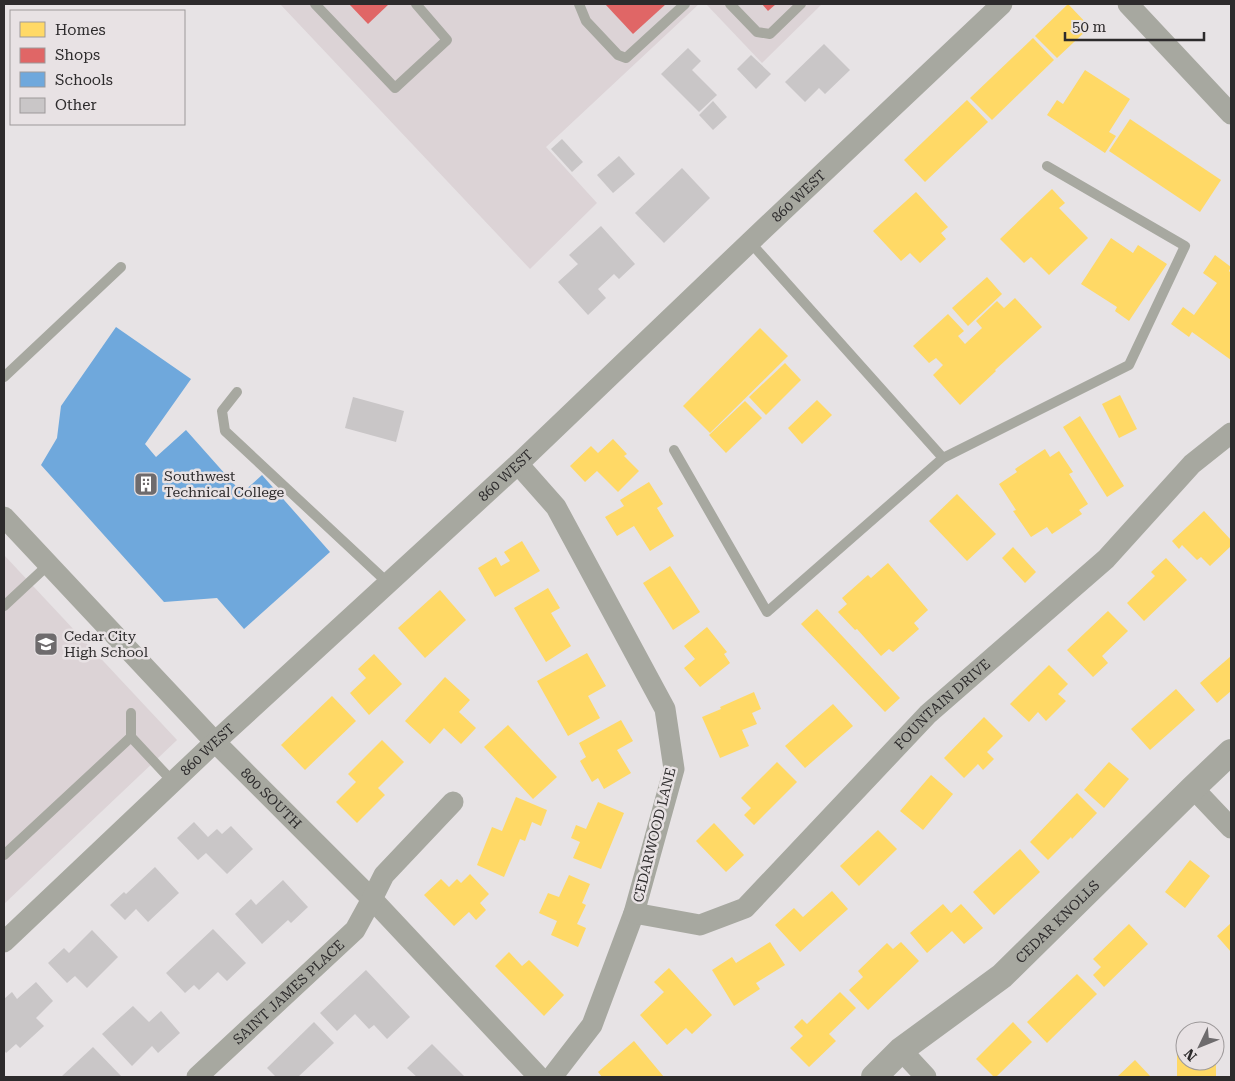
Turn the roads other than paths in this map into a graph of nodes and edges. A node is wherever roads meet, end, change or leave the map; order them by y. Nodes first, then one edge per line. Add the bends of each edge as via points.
1 (314, 4) edge
2 (416, 4) edge
3 (580, 4) edge
4 (685, 4) edge
5 (730, 4) edge
6 (801, 4) edge
7 (1002, 4) edge
8 (1128, 4) edge
9 (1231, 114) edge
10 (1047, 166) dead end
11 (750, 242) junction
12 (122, 267) dead end
13 (4, 377) edge
14 (237, 392) dead end
15 (1231, 433) edge
16 (674, 450) dead end
17 (943, 458) junction
18 (518, 464) junction
19 (4, 517) edge
20 (48, 565) junction
21 (388, 583) junction
22 (4, 606) edge
23 (131, 713) dead end
24 (130, 737) junction
25 (215, 742) junction
26 (1231, 752) edge
27 (173, 782) junction
28 (1193, 788) junction
29 (453, 802) dead end
30 (1231, 828) edge
31 (4, 855) edge
32 (372, 899) junction
33 (634, 913) junction
34 (4, 942) edge
35 (901, 1050) junction
36 (197, 1077) edge
37 (539, 1077) edge
38 (552, 1077) edge
39 (874, 1077) edge
40 (926, 1077) edge

1 - 2 lane via 395,88 447,40
3 - 4 lane via 586,20 618,55 626,58
5 - 6 lane via 757,32 770,34
7 - 11 street, 860 WEST
8 - 9 street
10 - 17 lane via 1185,246 1128,365
11 - 17 lane
11 - 18 street, 860 WEST
12 - 13 lane
14 - 21 lane via 222,411 225,431
15 - 33 street, FOUNTAIN DRIVE via 1192,464 1106,559 928,714 745,908 700,925
16 - 17 lane via 767,612
18 - 21 street, 860 WEST
18 - 33 street, CEDARWOOD LANE via 556,508 665,709 674,769
19 - 20 street, 800 SOUTH
20 - 22 lane
20 - 25 street, 800 SOUTH
21 - 25 street, 860 WEST
23 - 24 lane
24 - 27 lane
24 - 31 lane
25 - 27 street, 860 WEST
25 - 32 street, 800 SOUTH
26 - 28 street, CEDAR KNOLLS
27 - 34 street, 860 WEST
28 - 30 street
28 - 35 street, CEDAR KNOLLS via 1002,976
29 - 32 street, SAINT JAMES PLACE via 384,874
32 - 36 street, SAINT JAMES PLACE via 355,930
32 - 37 street, 800 SOUTH
33 - 38 street, CEDARWOOD LANE via 592,1025
35 - 39 street, CEDAR KNOLLS
35 - 40 street

